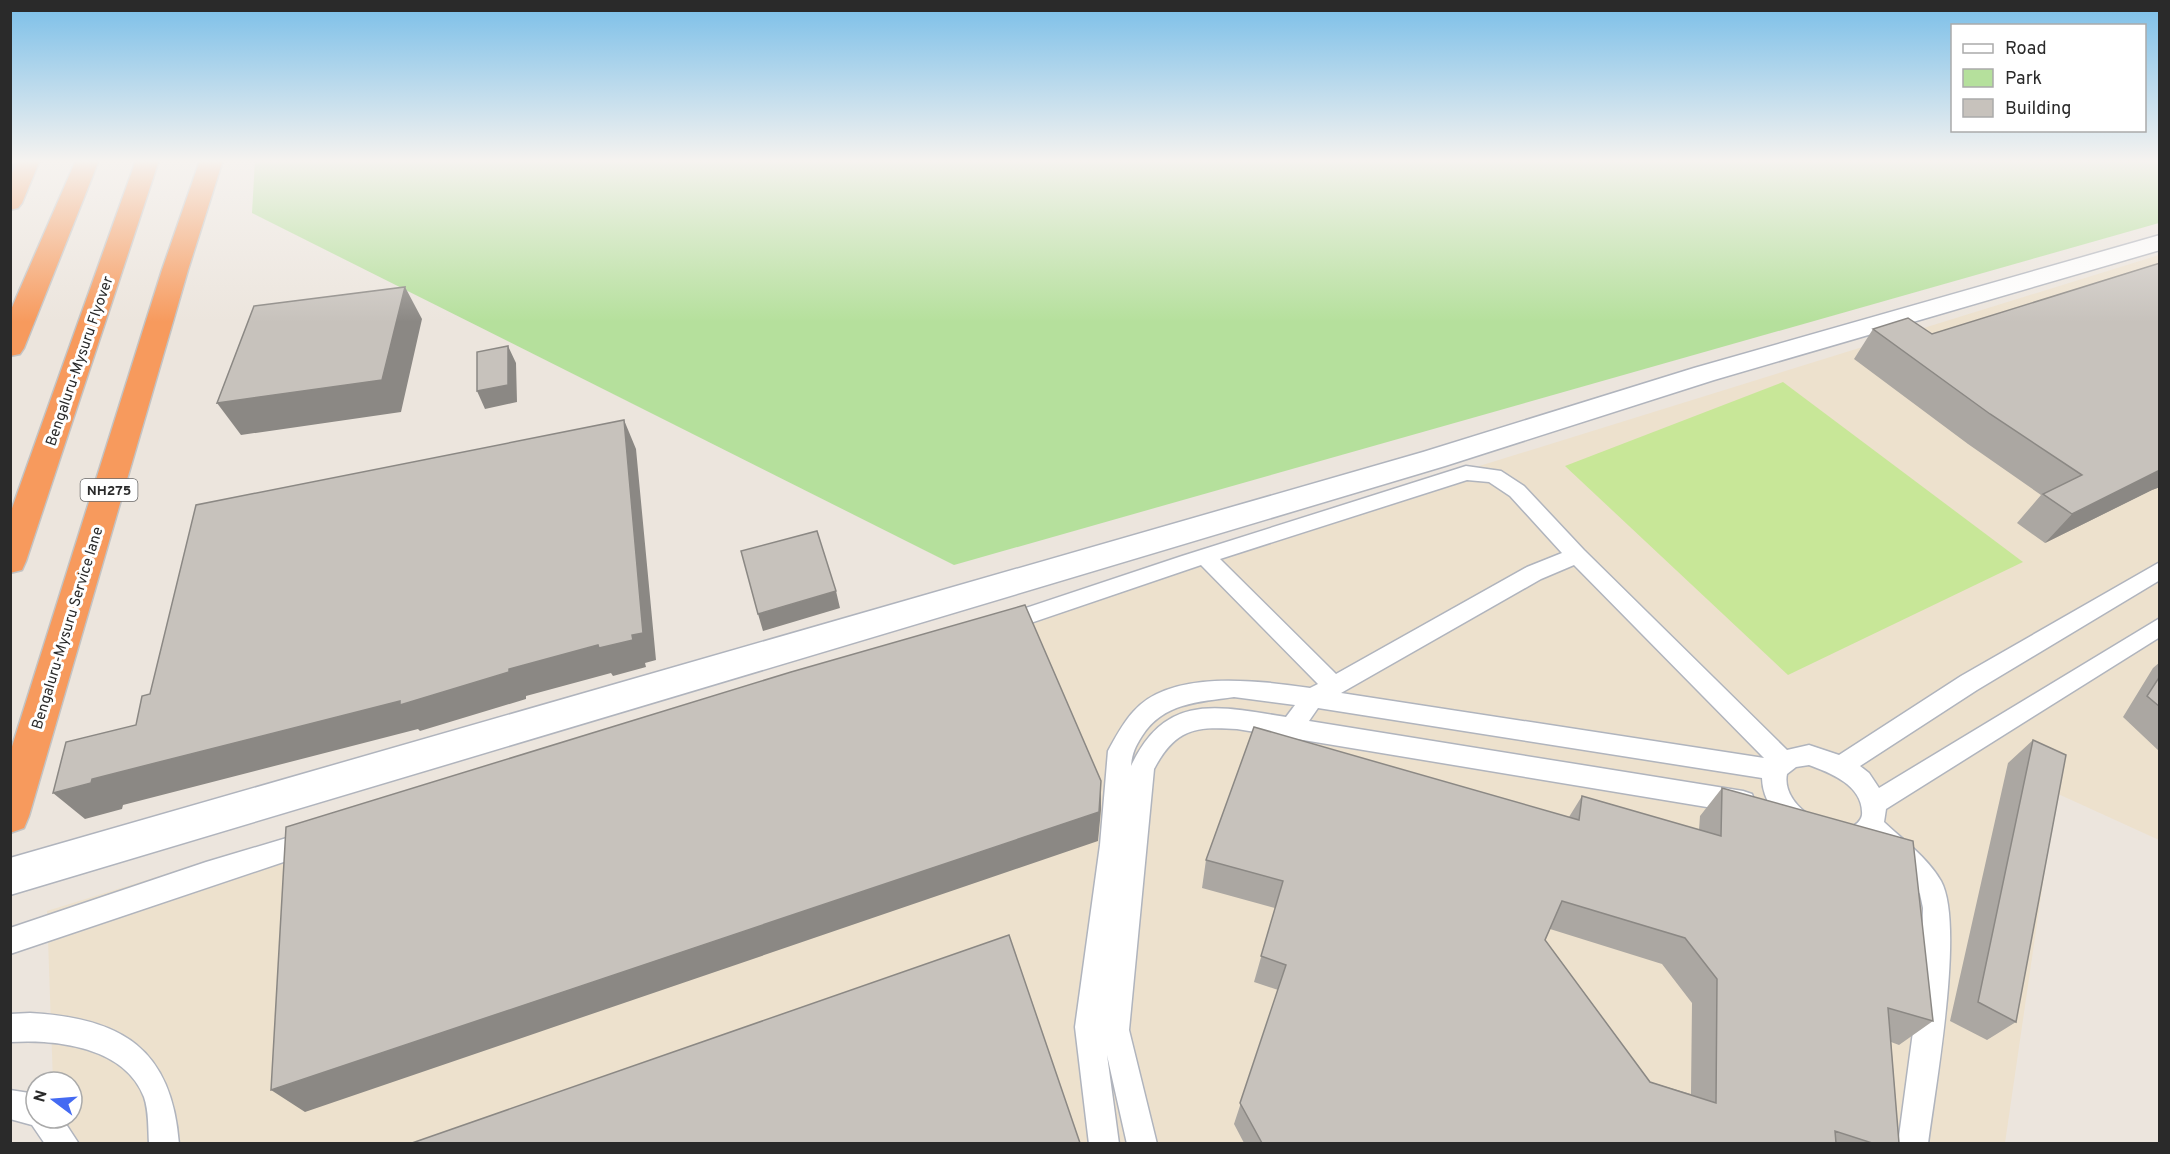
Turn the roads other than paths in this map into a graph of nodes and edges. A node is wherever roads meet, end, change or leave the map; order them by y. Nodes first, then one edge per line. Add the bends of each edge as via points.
1 (65, 214) edge
2 (129, 214) edge
3 (194, 214) edge
4 (2160, 242) edge
5 (10, 348) edge
6 (1577, 555) junction
7 (1205, 556) junction
8 (10, 561) edge
9 (2160, 570) edge
10 (2160, 626) edge
11 (987, 630) edge
12 (1334, 686) junction
13 (1313, 698) junction
14 (1291, 728) junction
15 (1842, 765) junction
16 (1779, 766) junction
17 (1785, 809) junction
18 (1874, 815) junction
19 (10, 816) edge
20 (327, 837) edge
21 (10, 877) edge
22 (10, 941) edge
23 (10, 1028) edge
24 (1102, 1029) junction
25 (54, 1130) edge
26 (64, 1143) edge
27 (164, 1143) edge
28 (1104, 1143) edge
29 (1142, 1143) edge
30 (1913, 1143) edge

1 - 5 highway
2 - 8 highway, Bengaluru-Mysuru Flyover
3 - 19 highway, Bengaluru-Mysuru Service lane / NH275
4 - 21 street
6 - 7 lane via 1517,491 1494,476 1466,472
6 - 12 lane via 1534,573
6 - 16 lane
7 - 11 lane
7 - 12 lane
9 - 15 lane via 1969,683
10 - 18 lane
12 - 13 lane
13 - 14 lane
13 - 16 lane
13 - 24 lane via 1234,688 1186,694 1164,702 1142,717 1130,734 1120,751
14 - 17 lane
14 - 24 lane via 1208,717 1179,722 1164,733 1150,752 1142,768
15 - 16 lane via 1809,755 1795,756
15 - 18 lane via 1869,789
16 - 17 lane via 1773,782
17 - 18 lane via 1798,822 1832,838 1862,835
18 - 30 lane via 1933,891 1936,909 1937,946
20 - 22 lane
23 - 27 lane via 34,1025 74,1031 109,1044 123,1054 137,1065 156,1092
24 - 28 lane
24 - 29 lane
25 - 26 lane

